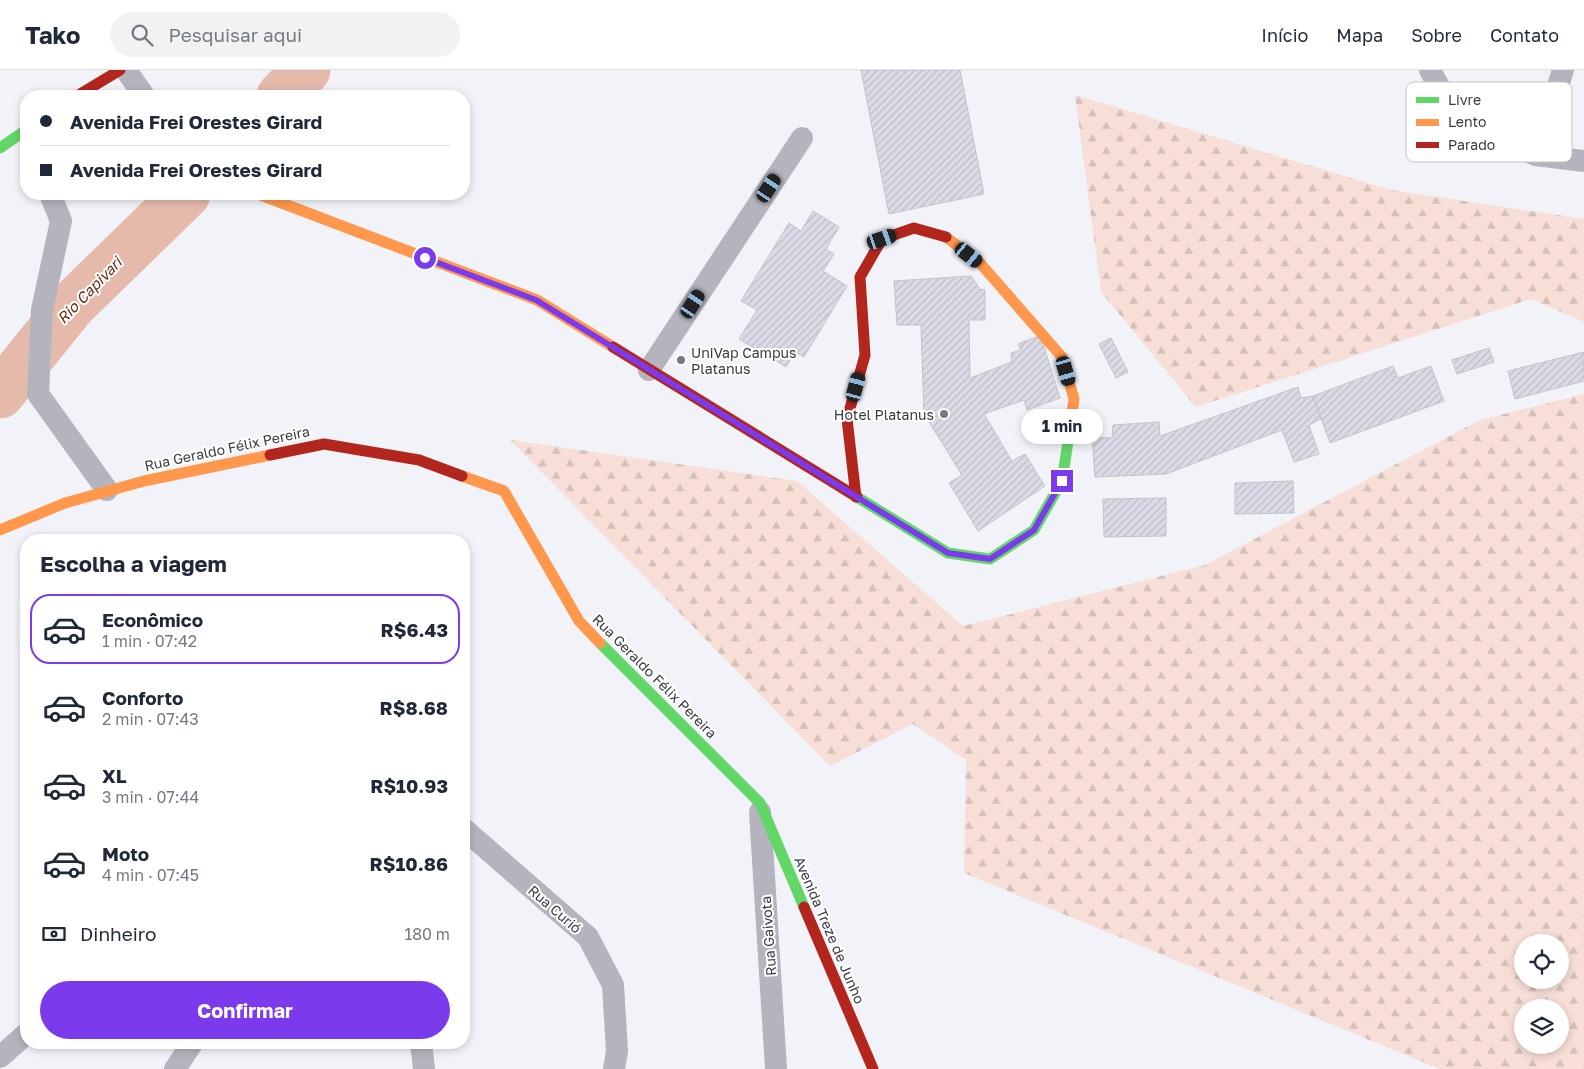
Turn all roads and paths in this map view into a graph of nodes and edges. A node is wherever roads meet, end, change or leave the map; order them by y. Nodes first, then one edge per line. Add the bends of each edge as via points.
1 (120, 70) edge
2 (126, 70) edge
3 (1430, 70) edge
4 (1564, 70) edge
5 (1437, 82) edge
6 (1560, 82) edge
7 (87, 90) edge
8 (140, 90) edge
9 (20, 136) edge
10 (802, 138) dead end
11 (0, 148) edge
12 (52, 200) edge
13 (274, 200) edge
14 (649, 370) junction
15 (107, 490) junction
16 (856, 497) junction
17 (0, 530) edge
18 (760, 803) junction
19 (470, 834) edge
20 (20, 1039) edge
21 (188, 1049) edge
22 (422, 1049) edge
23 (0, 1057) edge
24 (175, 1069) edge
25 (424, 1069) edge
26 (614, 1069) edge
27 (776, 1069) edge
28 (873, 1069) edge

1 - 7 street
2 - 8 street
3 - 5 street
4 - 6 street
9 - 11 street
10 - 14 street
12 - 15 street via 61,221 42,310 38,394
13 - 14 street via 536,300
14 - 16 street
15 - 17 street, Rua Geraldo Félix Pereira
15 - 18 street, Rua Geraldo Félix Pereira via 324,444 419,460 504,491 580,621
16 - 16 street via 847,419 864,355 860,277 882,239 914,228 948,238 980,264 1062,357 1074,399 1062,481 1034,530 990,559 948,553
18 - 27 street, Rua Gaivota
18 - 28 street, Avenida Treze de Junho
19 - 26 street, Rua Curió via 588,937 613,985 617,1051
20 - 23 street
21 - 24 street
22 - 25 street

